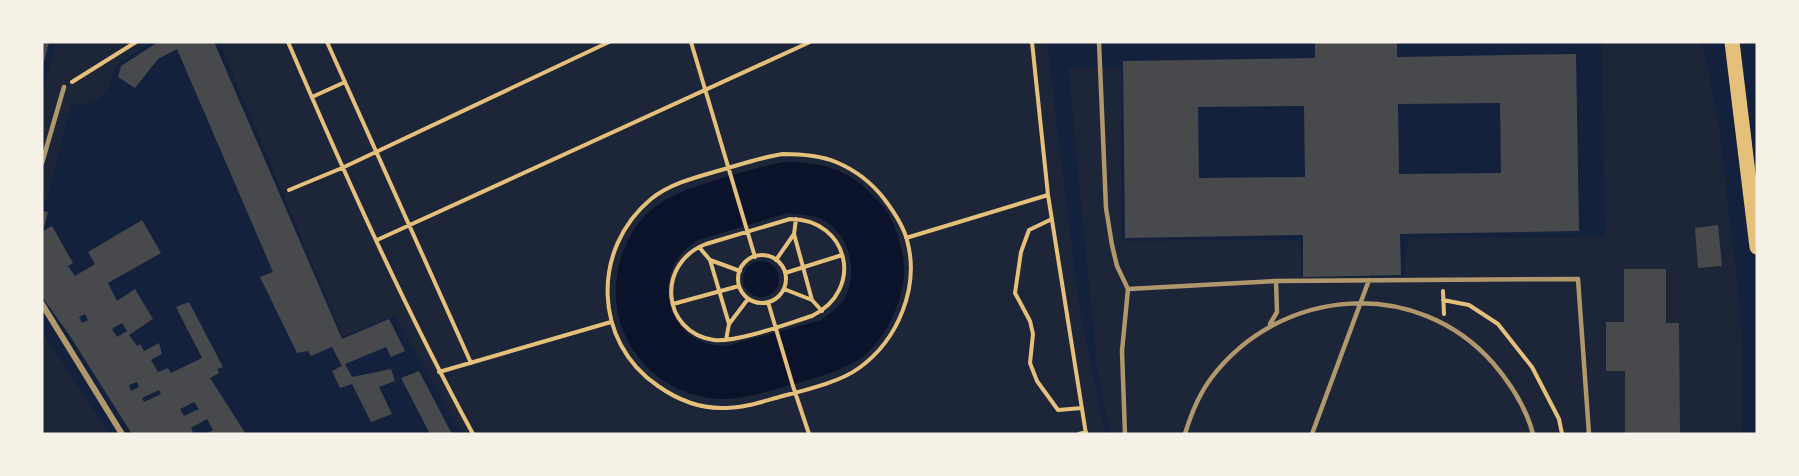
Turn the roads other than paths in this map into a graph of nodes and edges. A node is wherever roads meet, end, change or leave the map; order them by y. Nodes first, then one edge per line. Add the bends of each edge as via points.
1 (1099, 42) edge
2 (1732, 42) edge
3 (64, 87) road end
4 (42, 163) edge
5 (1757, 247) edge
6 (1369, 280) junction
7 (1276, 281) junction
8 (1128, 289) junction
9 (1360, 302) junction
10 (42, 304) edge
11 (1270, 326) junction
12 (122, 434) edge
13 (1125, 434) edge
14 (1185, 434) edge
15 (1312, 434) edge
16 (1533, 434) edge
17 (1589, 434) edge

1 - 8 lane via 1106,208 1117,266
2 - 5 main road
3 - 4 lane
6 - 7 lane
6 - 9 lane
6 - 17 lane via 1578,279
7 - 8 lane
7 - 11 lane via 1277,312
8 - 13 lane via 1122,351
9 - 11 lane via 1298,313
9 - 15 lane
9 - 16 lane via 1404,308 1444,323 1480,348 1509,381
10 - 12 street
11 - 14 lane via 1238,348 1211,378 1192,411

